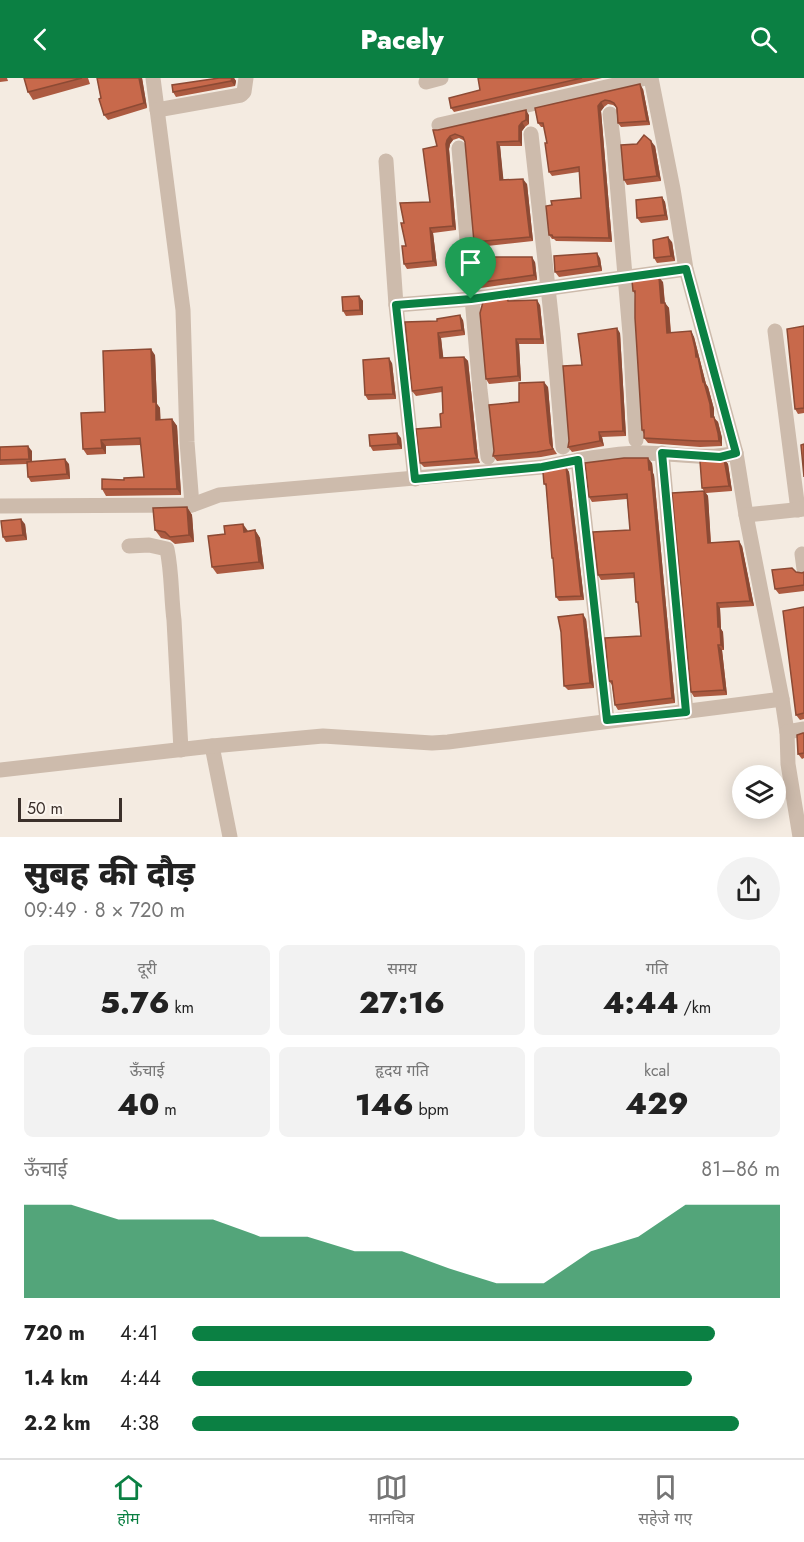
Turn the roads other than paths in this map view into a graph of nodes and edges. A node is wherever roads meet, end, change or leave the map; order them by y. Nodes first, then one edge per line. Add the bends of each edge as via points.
1 (153, 78) edge
2 (246, 78) edge
3 (441, 78) edge
4 (646, 78) edge
5 (651, 78) edge
6 (426, 82) dead end
7 (157, 110) junction
8 (610, 114) dead end
9 (438, 124) dead end
10 (531, 134) dead end
11 (459, 148) dead end
12 (386, 161) dead end
13 (686, 269) junction
14 (625, 277) junction
15 (548, 289) junction
16 (471, 299) junction
17 (396, 305) junction
18 (775, 331) dead end
19 (636, 440) dead end
20 (563, 447) dead end
21 (662, 453) junction
22 (736, 453) junction
23 (488, 457) dead end
24 (578, 460) junction
25 (415, 479) junction
26 (192, 505) junction
27 (0, 506) edge
28 (801, 509) edge
29 (746, 515) junction
30 (129, 546) dead end
31 (782, 699) junction
32 (686, 712) junction
33 (607, 720) junction
34 (804, 729) edge
35 (787, 732) junction
36 (212, 746) junction
37 (181, 750) junction
38 (0, 770) edge
39 (230, 837) edge
40 (800, 837) edge

1 - 7 street
2 - 7 street via 241,95
3 - 6 street
4 - 9 street
5 - 13 street
7 - 26 street via 183,310
8 - 14 street
10 - 15 street
11 - 16 street
12 - 17 street
13 - 14 street
13 - 22 street
14 - 15 street
14 - 19 street
15 - 16 street
15 - 20 street
16 - 17 street
16 - 23 street
17 - 25 street
18 - 28 street
21 - 22 street via 720,457
21 - 24 street
21 - 32 street
22 - 29 street
24 - 25 street
24 - 33 street
25 - 26 street via 219,495
26 - 27 street
28 - 29 street
29 - 31 street
30 - 37 street via 167,549
31 - 32 street
31 - 35 street
32 - 33 street
33 - 36 street via 432,743 324,736
34 - 35 street
35 - 40 street
36 - 37 street
36 - 39 street
37 - 38 street

